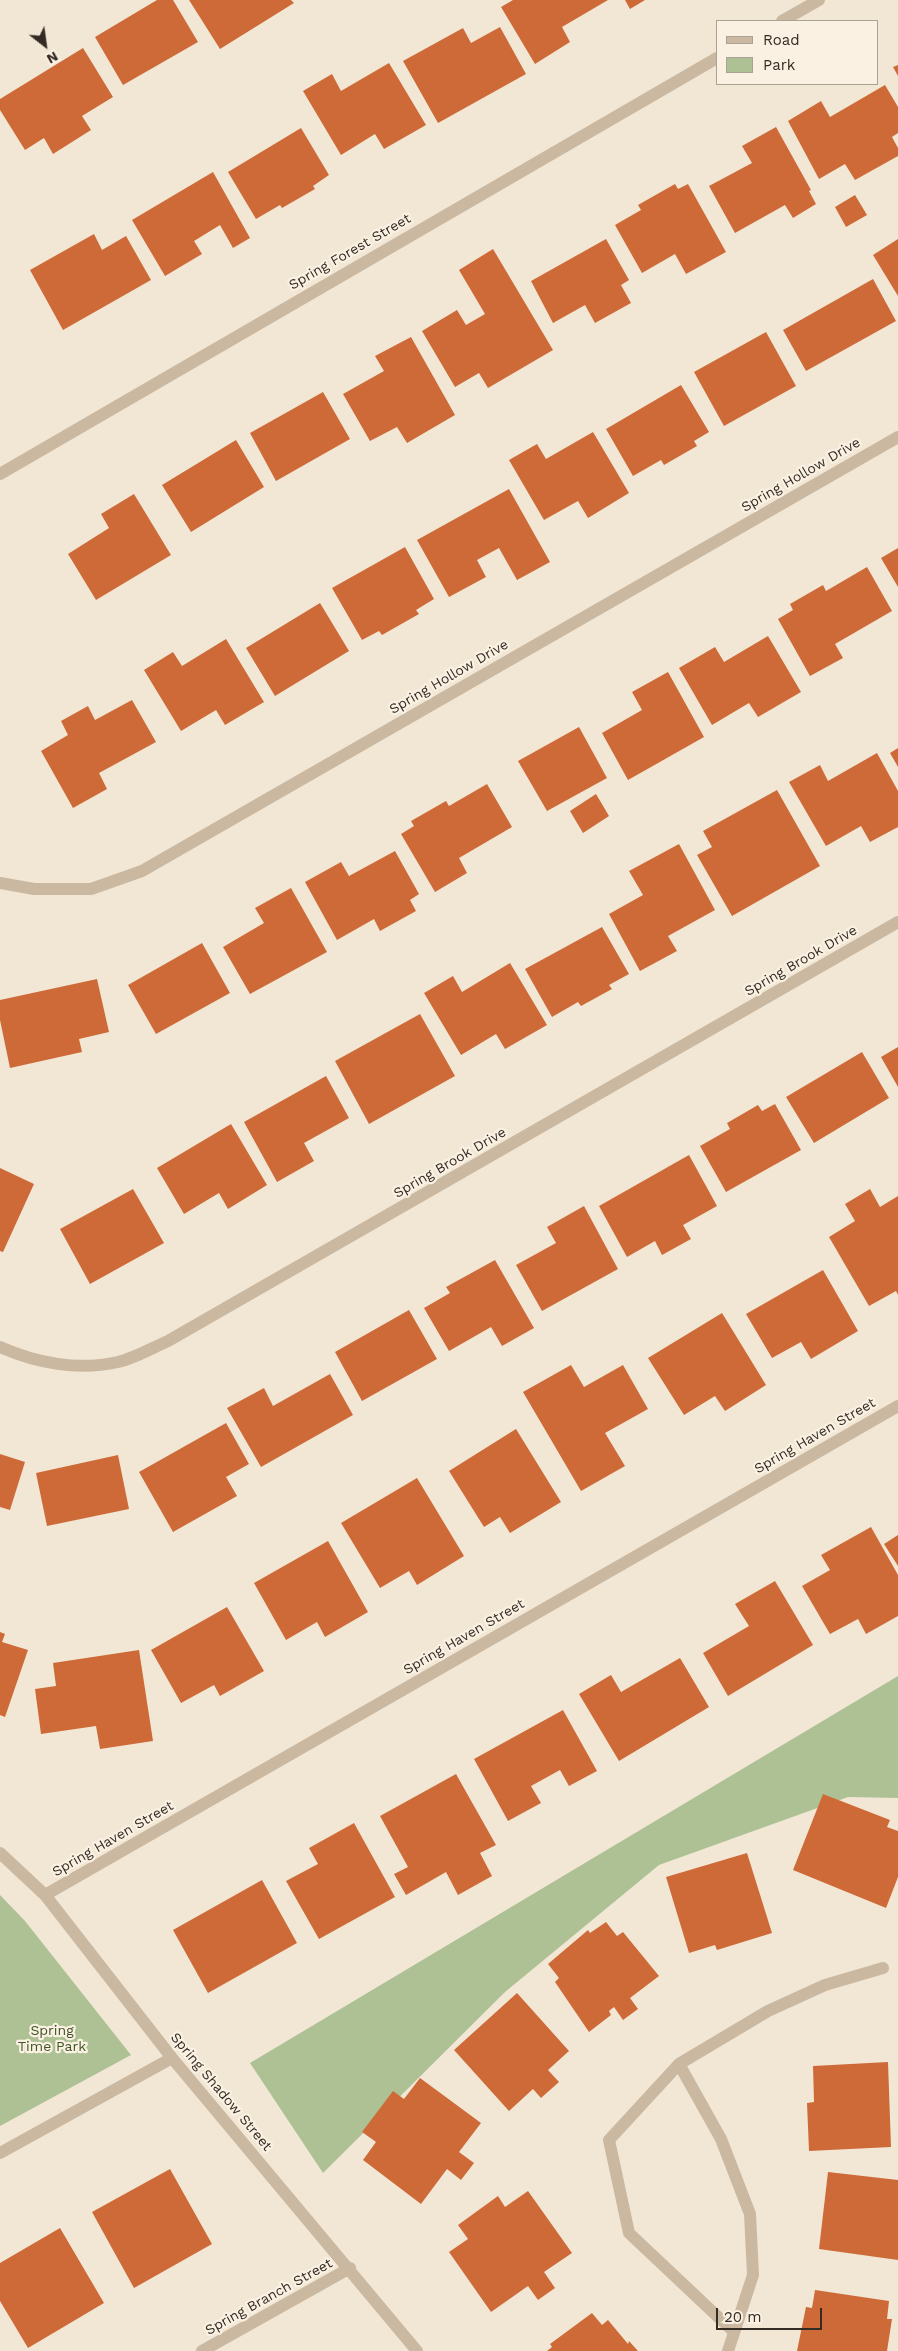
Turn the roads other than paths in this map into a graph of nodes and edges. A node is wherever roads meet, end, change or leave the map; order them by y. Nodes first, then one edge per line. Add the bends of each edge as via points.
1 (819, 0) edge
2 (784, 20) edge
3 (716, 59) edge
4 (898, 437) edge
5 (0, 474) edge
6 (0, 883) edge
7 (898, 922) edge
8 (0, 1347) edge
9 (898, 1406) edge
10 (0, 1853) edge
11 (45, 1895) junction
12 (883, 1968) dead end
13 (172, 2058) junction
14 (679, 2064) junction
15 (0, 2153) edge
16 (350, 2268) junction
17 (734, 2332) junction
18 (202, 2351) edge
19 (418, 2351) edge
20 (728, 2351) edge

1 - 2 street
3 - 5 street, Spring Forest Street
4 - 6 street, Spring Hollow Drive via 142,871 91,889 34,889
7 - 8 street, Spring Brook Drive via 168,1341 118,1362 84,1366 41,1362
9 - 11 street, Spring Haven Street
10 - 11 street, Spring Shadow Street
11 - 13 street, Spring Shadow Street
12 - 14 street via 825,1984 768,2011
13 - 15 street
13 - 16 street, Spring Shadow Street
14 - 17 street via 721,2139 750,2214 753,2276
14 - 17 street via 609,2140 630,2233
16 - 18 street, Spring Branch Street
16 - 19 street, Spring Shadow Street
17 - 20 street

